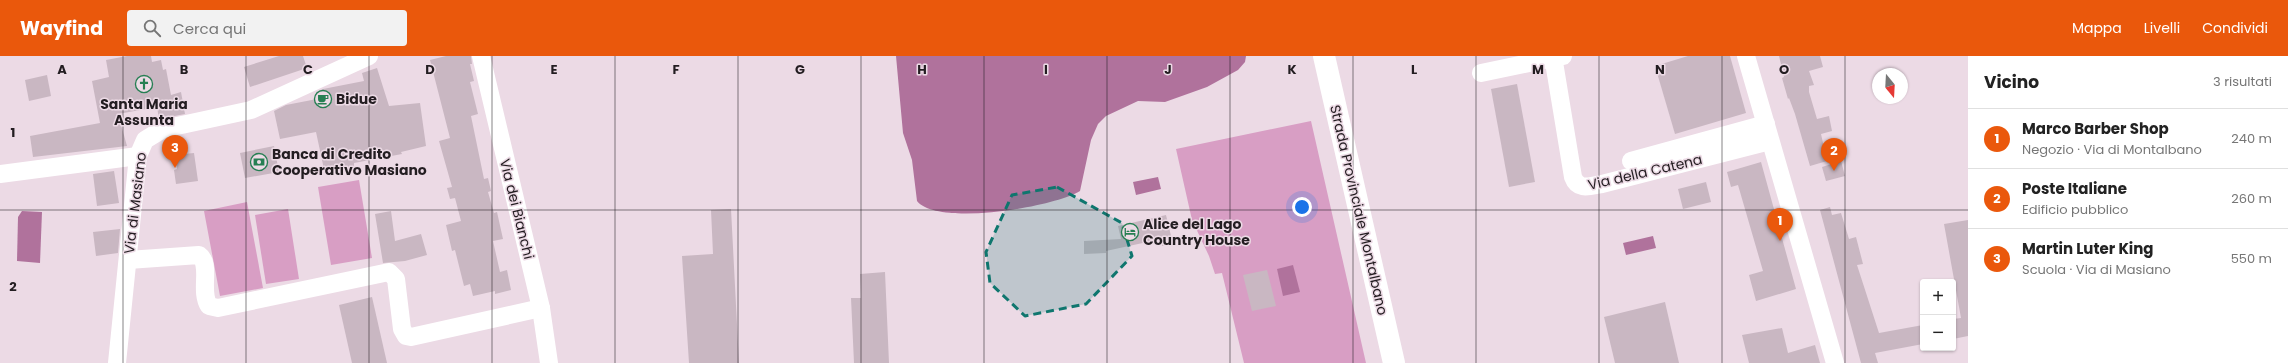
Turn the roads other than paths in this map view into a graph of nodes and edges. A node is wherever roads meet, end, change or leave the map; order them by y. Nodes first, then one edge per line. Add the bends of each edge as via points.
1 (369, 56) edge
2 (481, 56) edge
3 (1324, 56) edge
4 (1746, 56) edge
5 (1556, 57) edge
6 (1481, 73) dead end
7 (1768, 132) junction
8 (138, 156) junction
9 (1631, 161) dead end
10 (1651, 163) junction
11 (0, 174) edge
12 (128, 260) junction
13 (541, 308) junction
14 (118, 363) edge
15 (549, 363) edge
16 (1394, 363) edge
17 (1835, 363) edge

1 - 8 street, Via di Masiano via 251,110 163,129 146,140
2 - 13 street, Via dei Bianchi
3 - 16 main road, Strada Provinciale Montalbano
4 - 7 street
5 - 6 street
5 - 10 street, Via della Catena via 1577,185 1586,187 1614,181
7 - 10 street, Via della Catena
7 - 17 street
8 - 11 street
8 - 12 street, Via di Masiano
9 - 10 street
12 - 13 street via 198,255 205,264 205,298 209,306 218,308 390,272 396,279 402,330 406,336 411,337
12 - 14 street, Via di Masiano
13 - 15 street, Via dei Bianchi

